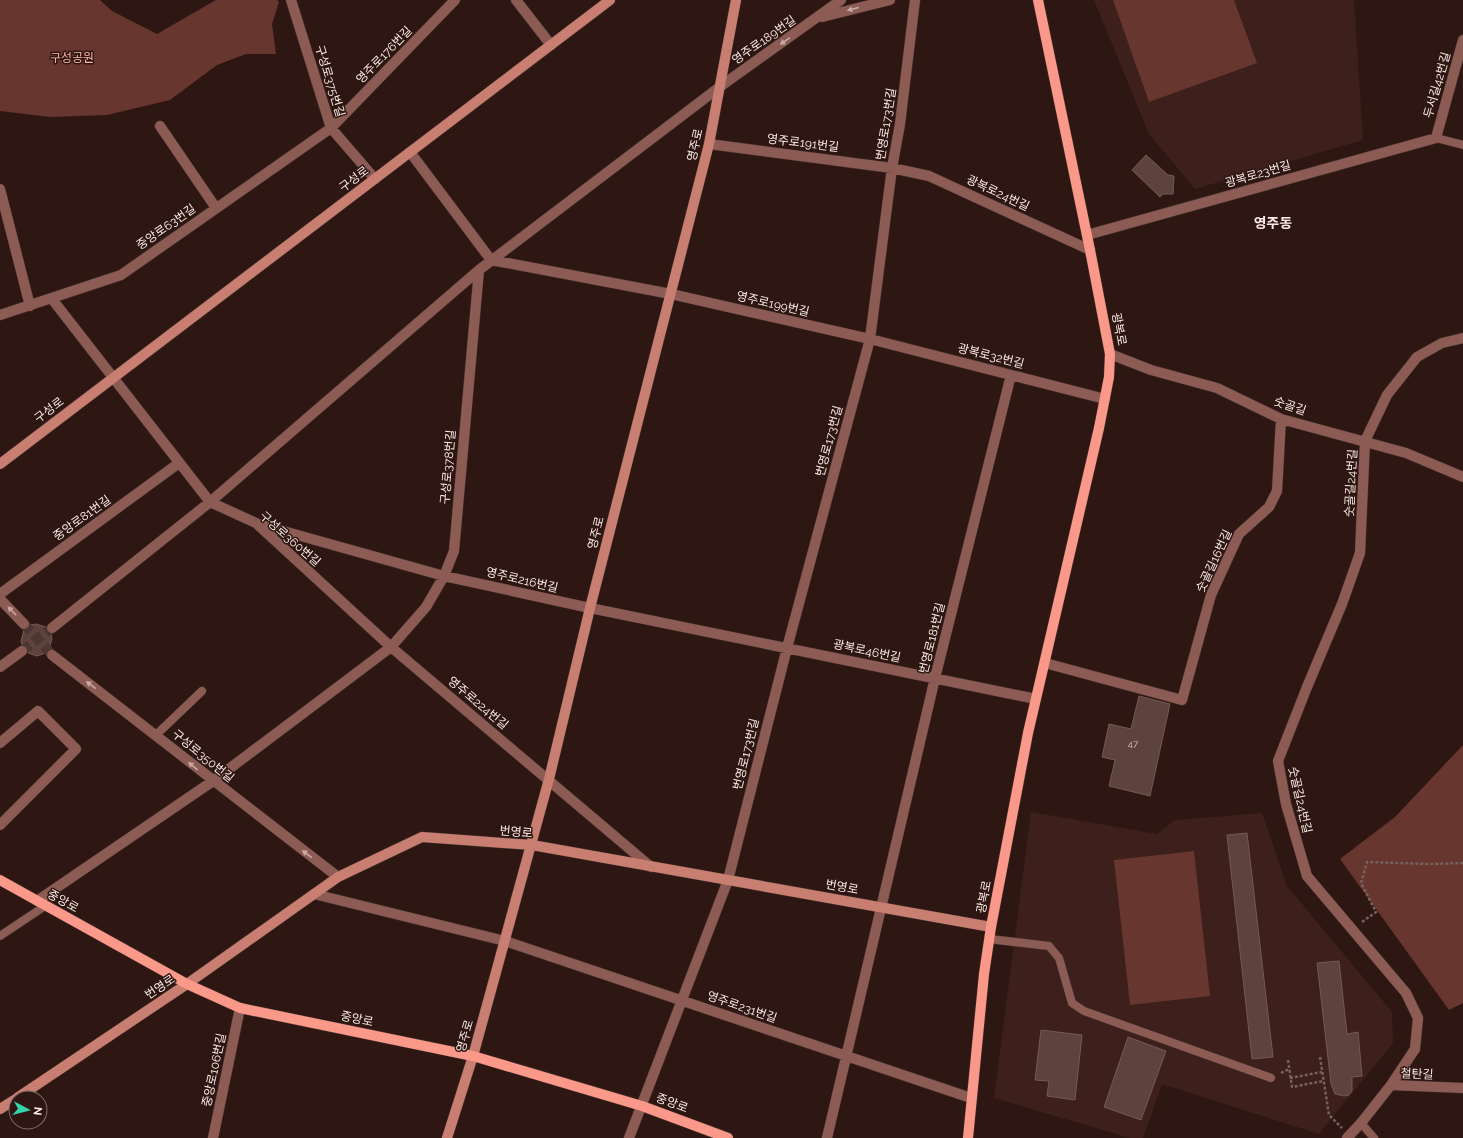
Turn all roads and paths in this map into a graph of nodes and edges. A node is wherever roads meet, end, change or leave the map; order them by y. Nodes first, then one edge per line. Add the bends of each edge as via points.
1 (291, 0) edge
2 (455, 0) edge
3 (516, 0) edge
4 (610, 0) edge
5 (736, 0) edge
6 (841, 0) edge
7 (890, 0) edge
8 (915, 0) edge
9 (1038, 0) edge
10 (817, 19) junction
11 (1463, 40) edge
12 (551, 45) junction
13 (1459, 71) edge
14 (721, 86) junction
15 (160, 126) dead end
16 (331, 128) junction
17 (1436, 138) junction
18 (710, 144) junction
19 (1463, 145) edge
20 (410, 152) junction
21 (892, 168) junction
22 (375, 179) junction
23 (0, 189) edge
24 (216, 208) junction
25 (1087, 235) junction
26 (1090, 250) junction
27 (491, 260) junction
28 (479, 270) junction
29 (671, 294) junction
30 (52, 299) junction
31 (30, 306) junction
32 (0, 315) edge
33 (1463, 338) edge
34 (870, 339) junction
35 (1110, 354) junction
36 (1011, 375) junction
37 (113, 378) junction
38 (1105, 399) junction
39 (1281, 419) junction
40 (1366, 441) junction
41 (179, 463) junction
42 (0, 464) edge
43 (1463, 477) edge
44 (210, 502) junction
45 (256, 523) junction
46 (444, 576) junction
47 (0, 594) edge
48 (0, 599) edge
49 (590, 608) junction
50 (24, 624) tunnel mouth
51 (52, 628) tunnel mouth
52 (391, 647) junction
53 (786, 648) junction
54 (22, 651) tunnel mouth
55 (52, 655) tunnel mouth
56 (1044, 663) junction
57 (0, 667) edge
58 (935, 678) junction
59 (202, 691) dead end
60 (1036, 699) junction
61 (156, 735) junction
62 (0, 743) edge
63 (549, 779) junction
64 (212, 781) junction
65 (0, 825) edge
66 (532, 845) junction
67 (1463, 863) edge
68 (651, 867) junction
69 (338, 878) junction
70 (0, 880) edge
71 (728, 880) junction
72 (314, 894) junction
73 (41, 903) junction
74 (880, 908) junction
75 (991, 928) junction
76 (1353, 929) junction
77 (0, 936) edge
78 (989, 939) junction
79 (505, 941) junction
80 (187, 984) junction
81 (681, 1000) junction
82 (240, 1008) junction
83 (473, 1056) junction
84 (847, 1056) junction
85 (1320, 1057) dead end
86 (1288, 1060) dead end
87 (1322, 1072) junction
88 (1271, 1078) dead end
89 (1290, 1078) junction
90 (1323, 1081) junction
91 (1391, 1085) junction
92 (1463, 1088) edge
93 (29, 1090) edge
94 (971, 1098) junction
95 (642, 1106) junction
96 (1361, 1124) junction
97 (1348, 1137) edge
98 (213, 1138) edge
99 (447, 1138) edge
100 (629, 1138) edge
101 (728, 1138) edge
102 (827, 1138) edge
103 (968, 1138) edge
104 (1374, 1138) edge

1 - 16 street, 구성로375번길
2 - 16 street, 영주로176번길
3 - 12 street
4 - 12 street, 구성로
5 - 14 street, 영주로
6 - 10 street, 영주로189번길
7 -> 10 street
8 - 21 street, 번영로173번길
9 - 25 main road, 광복로
10 -> 14 street, 영주로189번길
11 - 13 street, 두서길42번길
12 - 20 street, 구성로
13 - 17 street, 두서길42번길
14 - 18 street, 영주로
14 - 27 street, 영주로189번길
15 - 24 street
16 - 22 street, 구성로375번길
16 - 24 street, 중앙로63번길
17 - 19 lane
17 - 25 street, 광복로23번길
18 - 21 street, 영주로191번길
18 - 29 street, 영주로
20 - 22 street, 구성로
20 - 27 street
21 - 26 street, 광복로24번길 via 929,176
21 - 34 street, 번영로173번길
22 - 37 street, 구성로
23 - 31 street
24 - 30 street, 중앙로63번길 via 121,275
25 - 26 main road, 광복로
26 - 35 main road, 광복로
27 - 28 street, 영주로189번길
27 - 29 street
28 - 44 street, 영주로189번길
28 - 46 street, 구성로378번길 via 454,551
29 - 34 street, 영주로199번길
29 - 49 street, 영주로
30 - 31 street, 중앙로63번길
30 - 37 street
31 - 32 street, 중앙로63번길
33 - 40 street via 1442,343 1417,357 1387,395
34 - 36 street, 광복로32번길
34 - 53 street, 번영로173번길
35 - 38 main road, 광복로
35 - 39 street, 숫골길 via 1151,370 1217,388
36 - 38 street, 광복로32번길
36 - 58 street, 번영로181번길
37 - 41 street, 구성로360번길
37 - 42 street, 구성로
38 - 56 main road, 광복로
39 - 40 street, 숫골길
39 - 56 street, 숫골길16번길 via 1277,491 1269,508 1239,534 1211,595 1182,700
40 - 43 street, 숫골길 via 1406,453
40 - 76 street, 숫골길24번길 via 1360,553 1278,761 1286,804 1307,876
41 - 44 street, 구성로360번길
41 - 47 street, 중앙로81번길
44 - 45 street, 구성로360번길
44 - 51 street, 영주로189번길
45 - 46 street, 영주로216번길
45 - 52 street, 구성로360번길
46 - 49 street, 영주로216번길
46 - 52 street, 구성로378번길 via 426,608
50 -> 48 street
49 - 53 street, 영주로216번길
49 - 63 street, 영주로
52 - 63 street, 영주로224번길
52 - 64 street, 구성로378번길
53 - 58 street, 광복로46번길
53 - 71 street, 번영로173번길
54 - 57 street
61 -> 55 street, 구성로350번길
56 - 60 main road, 광복로
58 - 60 street, 광복로46번길
58 - 74 street, 번영로181번길
59 - 61 lane
60 - 75 main road, 광복로
64 -> 61 street, 구성로350번길
62 - 65 street via 38,711 76,749
63 - 66 street, 영주로
63 - 68 street
69 -> 64 street, 구성로350번길
64 - 73 street, 구성로378번길
66 - 68 street, 번영로
66 - 69 street, 번영로 via 422,837
66 - 79 street, 영주로
67 - 76 path via 1366,862 1361,883 1376,912
68 - 71 street, 번영로
69 - 72 street, 번영로
70 - 73 main road, 중앙로
71 - 74 street, 번영로
71 - 81 street
72 - 79 street
72 - 80 street, 번영로
73 - 77 lane
73 - 80 main road, 중앙로
74 - 75 street, 번영로
74 - 84 street
75 - 78 main road, 광복로
76 - 91 street, 숫골길24번길 via 1406,992 1418,1018 1415,1049
78 - 88 lane via 1050,946 1059,958 1072,1003 1084,1011
78 - 94 main road, 광복로
79 - 81 street, 영주로231번길
79 - 83 street, 영주로
80 - 82 main road, 중앙로
80 - 93 street, 번영로
81 - 84 street, 영주로231번길
81 - 95 street
82 - 83 main road, 중앙로
82 - 98 street, 중앙로106번길
83 - 95 main road, 중앙로
83 - 99 street, 영주로
84 - 94 street, 영주로231번길
84 - 102 street
85 - 87 path
86 - 89 path
87 - 89 path
87 - 90 path
89 - 90 path via 1292,1086
90 - 97 path via 1329,1115
91 - 92 street, 철탄길
91 - 96 street, 철탄길
94 - 103 main road, 광복로
95 - 100 street
95 - 101 main road, 중앙로
96 - 97 street, 철탄길
96 - 104 lane

